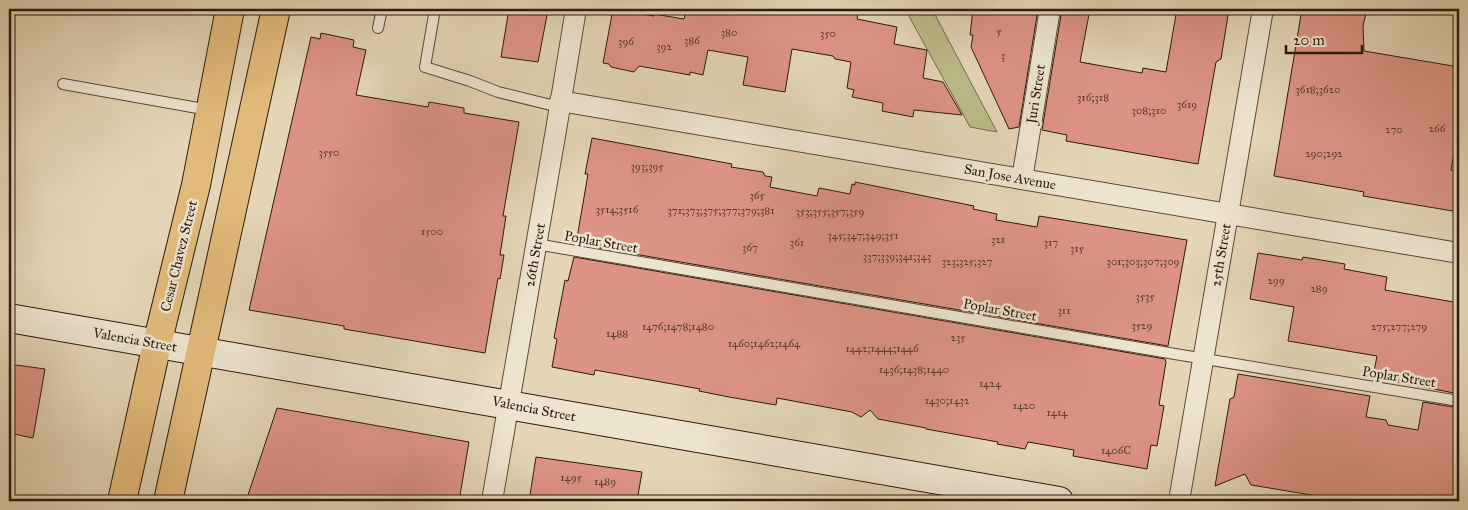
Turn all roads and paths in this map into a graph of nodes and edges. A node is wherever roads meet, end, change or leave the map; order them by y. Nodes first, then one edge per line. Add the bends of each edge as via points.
1 (230, 9) edge
2 (276, 9) edge
3 (382, 9) edge
4 (435, 9) edge
5 (576, 9) edge
6 (1050, 9) edge
7 (1263, 9) edge
8 (378, 28) dead end
9 (63, 84) dead end
10 (560, 104) junction
11 (210, 110) junction
12 (1022, 179) junction
13 (1228, 214) junction
14 (536, 244) junction
15 (1459, 253) edge
16 (9, 318) edge
17 (157, 344) junction
18 (202, 352) junction
19 (1204, 359) junction
20 (1459, 401) edge
21 (509, 404) junction
22 (122, 501) edge
23 (168, 501) edge
24 (492, 501) edge
25 (1059, 501) edge
26 (1180, 501) edge

1 - 11 main road, Cesar Chavez Street
2 - 18 main road
3 - 8 lane
4 - 10 lane via 425,67 498,92
5 - 10 street, 26th Street
6 - 12 street, Juri Street
7 - 13 street, 25th Street
9 - 11 lane
10 - 12 street, San Jose Avenue
10 - 14 street, 26th Street
11 - 17 main road, Cesar Chavez Street via 196,185
12 - 13 street, San Jose Avenue
13 - 15 street, San Jose Avenue
13 - 19 street, 25th Street
14 - 19 lane, Poplar Street
14 - 21 street, 26th Street
16 - 17 street, Valencia Street
17 - 18 street, Valencia Street
17 - 22 main road, Cesar Chavez Street
18 - 21 street, Valencia Street
18 - 23 main road
19 - 20 lane, Poplar Street
19 - 26 street, 25th Street
21 - 24 street, 26th Street
21 - 25 street, Valencia Street

